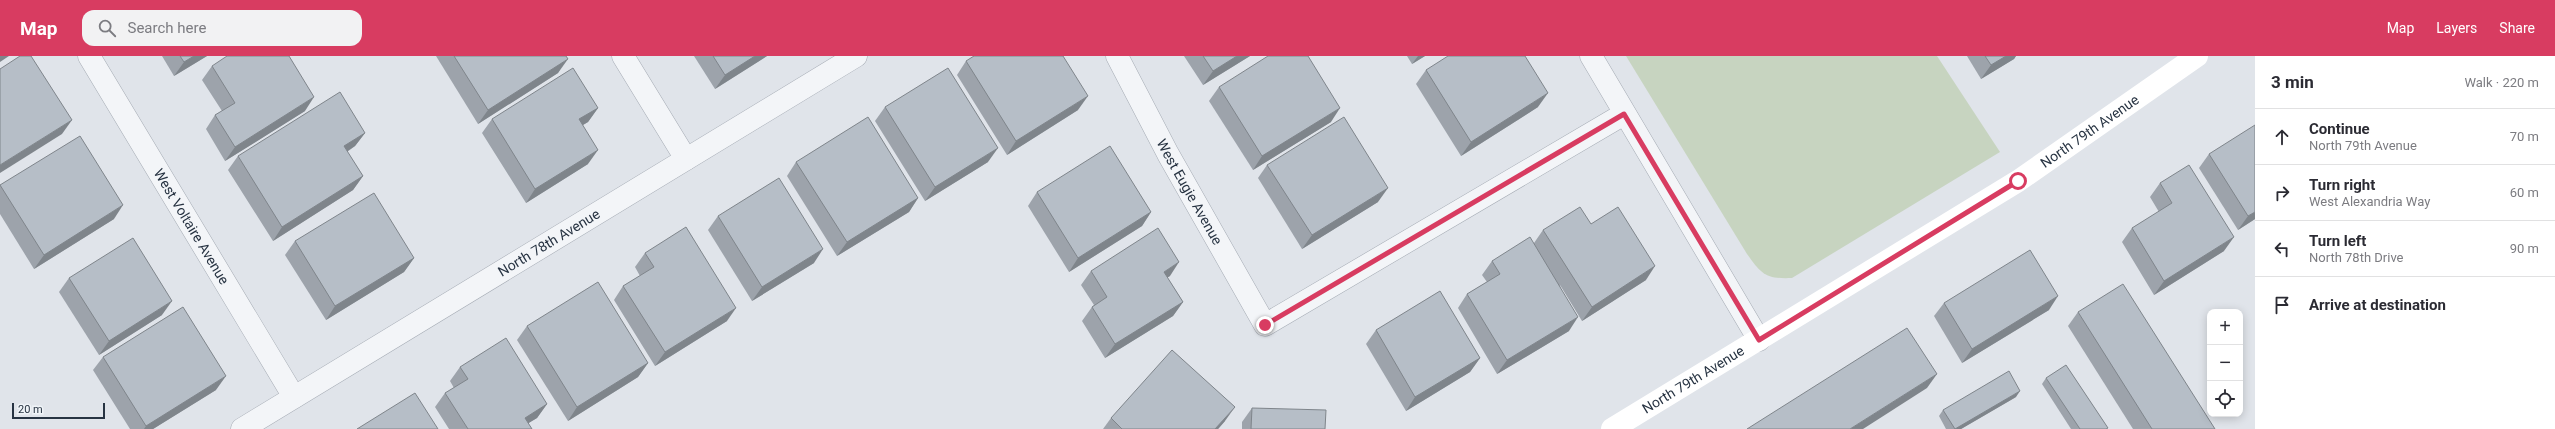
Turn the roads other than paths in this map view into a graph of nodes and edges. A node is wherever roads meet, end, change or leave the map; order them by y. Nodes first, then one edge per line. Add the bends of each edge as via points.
1 (89, 56) edge
2 (622, 56) edge
3 (856, 56) edge
4 (1117, 56) edge
5 (1592, 56) edge
6 (2197, 56) edge
7 (1624, 114) junction
8 (686, 159) junction
9 (1759, 340) junction
10 (294, 397) junction
11 (242, 429) edge
12 (1612, 429) edge

1 - 10 street, West Voltaire Avenue
2 - 8 street
3 - 8 street, North 78th Avenue
4 - 7 street, West Eugie Avenue via 1168,154 1265,325
5 - 7 street
6 - 9 street, North 79th Avenue via 2018,181
7 - 9 street
8 - 10 street, North 78th Avenue
9 - 12 street, North 79th Avenue
10 - 11 street, North 78th Avenue

